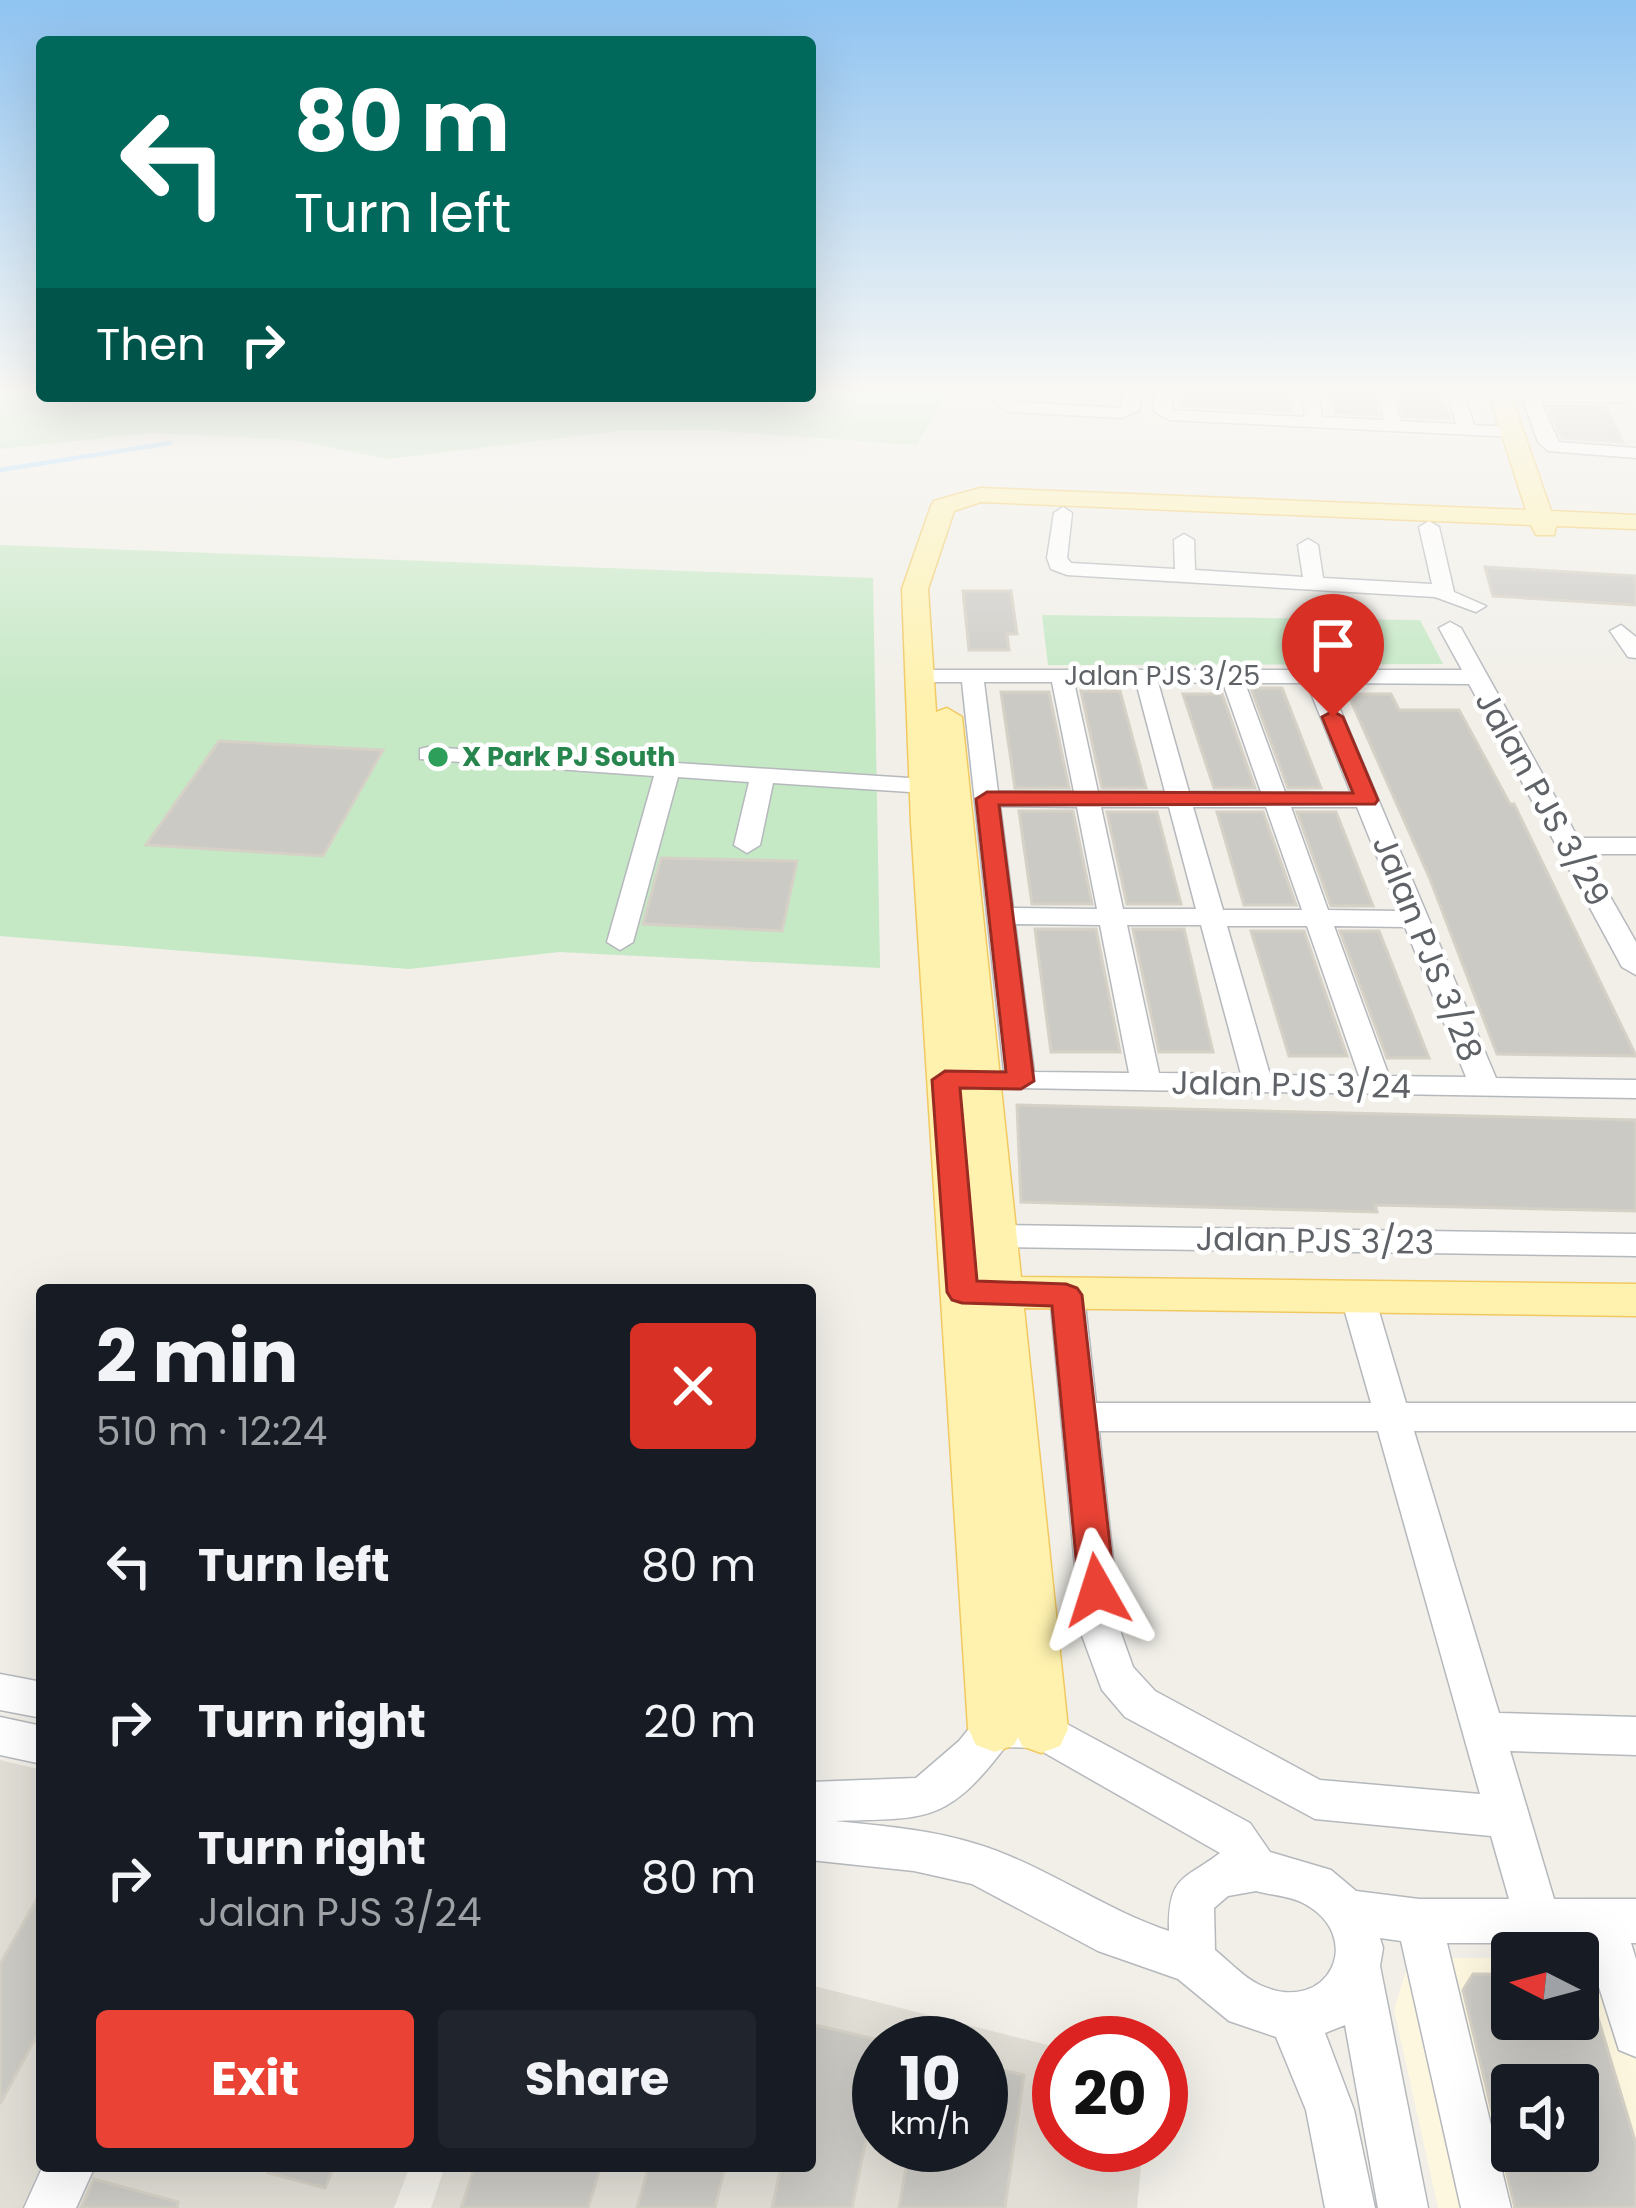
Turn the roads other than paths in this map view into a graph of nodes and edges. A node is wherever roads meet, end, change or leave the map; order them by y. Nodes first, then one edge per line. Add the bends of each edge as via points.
1 (1526, 492) edge
2 (1528, 492) edge
3 (1530, 492) edge
4 (960, 510) junction
5 (1064, 513) junction
6 (1452, 513) junction
7 (1542, 524) junction
8 (1429, 526) junction
9 (1634, 526) edge
10 (1184, 540) dead end
11 (1308, 544) dead end
12 (1185, 577) junction
13 (1314, 584) junction
14 (1443, 591) junction
15 (1476, 606) dead end
16 (1450, 628) dead end
17 (1629, 631) edge
18 (1636, 652) edge
19 (945, 675) junction
20 (1062, 676) junction
21 (1145, 676) junction
22 (1232, 676) junction
23 (1316, 676) junction
24 (1477, 677) junction
25 (428, 754) dead end
26 (668, 769) junction
27 (763, 775) junction
28 (925, 785) junction
29 (987, 799) junction
30 (1087, 799) junction
31 (1179, 799) junction
32 (1276, 800) junction
33 (1367, 800) junction
34 (746, 845) dead end
35 (1570, 846) junction
36 (1636, 846) edge
37 (1001, 916) junction
38 (1111, 917) junction
39 (1212, 918) junction
40 (1318, 918) junction
41 (1416, 919) junction
42 (620, 943) dead end
43 (1636, 967) edge
44 (962, 1080) junction
45 (1021, 1081) junction
46 (1145, 1083) junction
47 (1258, 1084) junction
48 (1377, 1085) junction
49 (1485, 1087) junction
50 (1636, 1089) edge
51 (994, 1236) junction
52 (1636, 1245) edge
53 (982, 1292) junction
54 (1066, 1295) junction
55 (1358, 1298) junction
56 (1636, 1300) edge
57 (1392, 1416) junction
58 (1078, 1418) junction
59 (1636, 1418) edge
60 (0, 1691) edge
61 (36, 1699) edge
62 (1018, 1728) junction
63 (1483, 1731) junction
64 (0, 1736) edge
65 (1636, 1736) edge
66 (36, 1744) edge
67 (816, 1802) edge
68 (1508, 1817) junction
69 (816, 1840) edge
70 (1256, 1870) junction
71 (1350, 1912) junction
72 (1419, 1921) junction
73 (1538, 1921) junction
74 (1618, 1921) edge
75 (1192, 1961) junction
76 (1359, 1972) junction
77 (1292, 2019) junction
78 (1636, 2032) edge
79 (67, 2172) edge
80 (49, 2208) edge
81 (1350, 2208) edge
82 (1403, 2208) edge
83 (1486, 2208) edge

1 - 6 main road via 1504,506
2 - 7 main road
3 - 9 main road
4 - 5 main road
4 - 5 main road
4 - 6 main road via 980,495
4 - 19 main road via 938,513 916,589
5 - 8 main road
5 - 12 street via 1058,565
6 - 7 main road
7 - 8 main road
7 - 9 main road
8 - 14 street
10 - 12 street
11 - 13 street
12 - 13 street
13 - 14 street
14 - 15 street via 1450,601
16 - 24 street, Jalan PJS 3/29
17 - 18 street
19 - 20 street, Jalan PJS 3/25
19 - 28 main road
19 - 29 street
19 - 44 main road
20 - 21 street, Jalan PJS 3/25
20 - 30 street
21 - 22 street, Jalan PJS 3/25
21 - 31 street
22 - 23 street, Jalan PJS 3/25
22 - 32 street
23 - 24 street, Jalan PJS 3/25
23 - 33 street, Jalan PJS 3/28
24 - 35 street, Jalan PJS 3/29
25 - 26 street
26 - 27 street
26 - 42 street
27 - 28 street
27 - 34 street
28 - 44 main road
29 - 30 street
29 - 37 street
30 - 31 street
30 - 38 street
31 - 32 street
31 - 39 street
32 - 33 street
32 - 40 street
33 - 41 street, Jalan PJS 3/28
35 - 36 street
35 - 43 street, Jalan PJS 3/29
37 - 38 street
37 - 45 street
38 - 39 street
38 - 46 street
39 - 40 street
39 - 47 street
40 - 41 street
40 - 48 street
41 - 49 street, Jalan PJS 3/28
44 - 45 street, Jalan PJS 3/24
44 - 51 main road
44 - 53 main road
45 - 46 street, Jalan PJS 3/24
46 - 47 street, Jalan PJS 3/24
47 - 48 street, Jalan PJS 3/24
48 - 49 street, Jalan PJS 3/24
49 - 50 street, Jalan PJS 3/24
51 - 52 street, Jalan PJS 3/23
51 - 53 main road
53 - 54 main road
53 - 62 main road
54 - 55 main road
54 - 58 street
55 - 56 main road
55 - 57 street
57 - 58 street
57 - 59 street
57 - 63 street
58 - 68 street via 1101,1633 1116,1677 1140,1704 1316,1799
60 - 61 street
62 - 67 street via 925,1798
62 - 70 street via 1235,1838
63 - 65 street
63 - 68 street
64 - 66 street
68 - 73 street
69 - 75 street via 975,1864 1114,1935
70 - 71 street via 1306,1881
70 - 75 street via 1217,1877 1191,1898
71 - 72 street
71 - 76 street
72 - 73 street
72 - 83 street
73 - 74 street
74 - 78 street
75 - 77 street via 1232,1997
76 - 77 street via 1328,2011
76 - 82 street
77 - 81 street via 1330,2099
79 - 80 street

